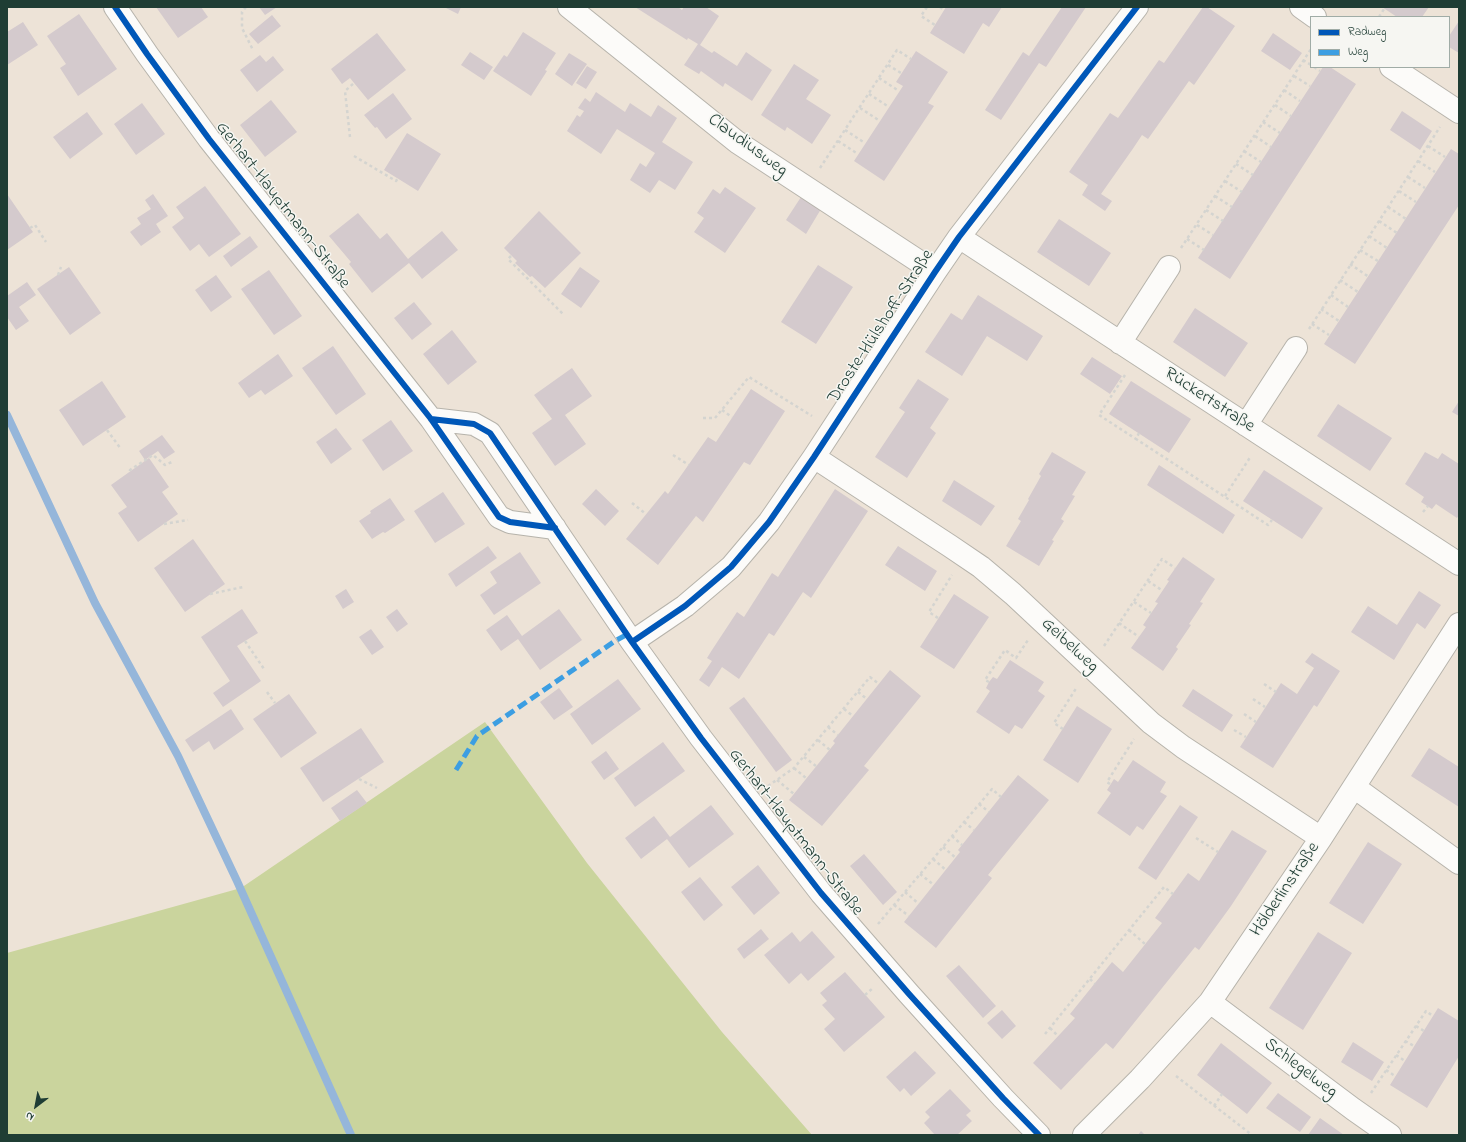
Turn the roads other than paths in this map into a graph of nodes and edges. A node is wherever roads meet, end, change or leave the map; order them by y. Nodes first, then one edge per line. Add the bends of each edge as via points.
1 (115, 7) edge
2 (569, 7) edge
3 (1137, 7) edge
4 (1300, 7) edge
5 (1314, 16) edge
6 (1393, 68) edge
7 (1456, 110) edge
8 (959, 237) junction
9 (1169, 267) road end
10 (935, 272) junction
11 (1127, 347) junction
12 (1296, 348) road end
13 (431, 419) junction
14 (1246, 425) junction
15 (814, 458) junction
16 (555, 528) junction
17 (1459, 564) edge
18 (1459, 624) edge
19 (632, 642) junction
20 (1354, 787) junction
21 (1321, 838) junction
22 (1459, 863) edge
23 (1210, 1002) junction
24 (1039, 1135) edge
25 (1084, 1135) edge
26 (1390, 1135) edge

1 - 13 street, Gerhart-Hauptmann-Straße via 146,54 209,138
2 - 10 street, Claudiusweg via 737,142
3 - 8 street, Droste-Hülshoff-Straße
4 - 5 street
6 - 7 street
8 - 10 street, Droste-Hülshoff-Straße
8 - 11 street, Rückertstraße
9 - 11 street
10 - 15 street, Droste-Hülshoff-Straße
11 - 14 street, Rückertstraße
12 - 14 street
13 - 16 street, Gerhart-Hauptmann-Straße via 500,517 510,522
13 - 16 street, Gerhart-Hauptmann-Straße via 474,424 490,433
14 - 17 street, Rückertstraße
15 - 19 street, Droste-Hülshoff-Straße via 769,522 731,567 685,606
15 - 21 street, Geibelweg via 981,567 1147,719 1183,747
16 - 19 street, Gerhart-Hauptmann-Straße
18 - 20 street, Hölderlinstraße
19 - 24 street, Gerhart-Hauptmann-Straße via 701,738 821,893 909,994
20 - 21 street, Hölderlinstraße
20 - 22 street
21 - 23 street, Hölderlinstraße
23 - 25 street, Hölderlinstraße
23 - 26 street, Schlegelweg

